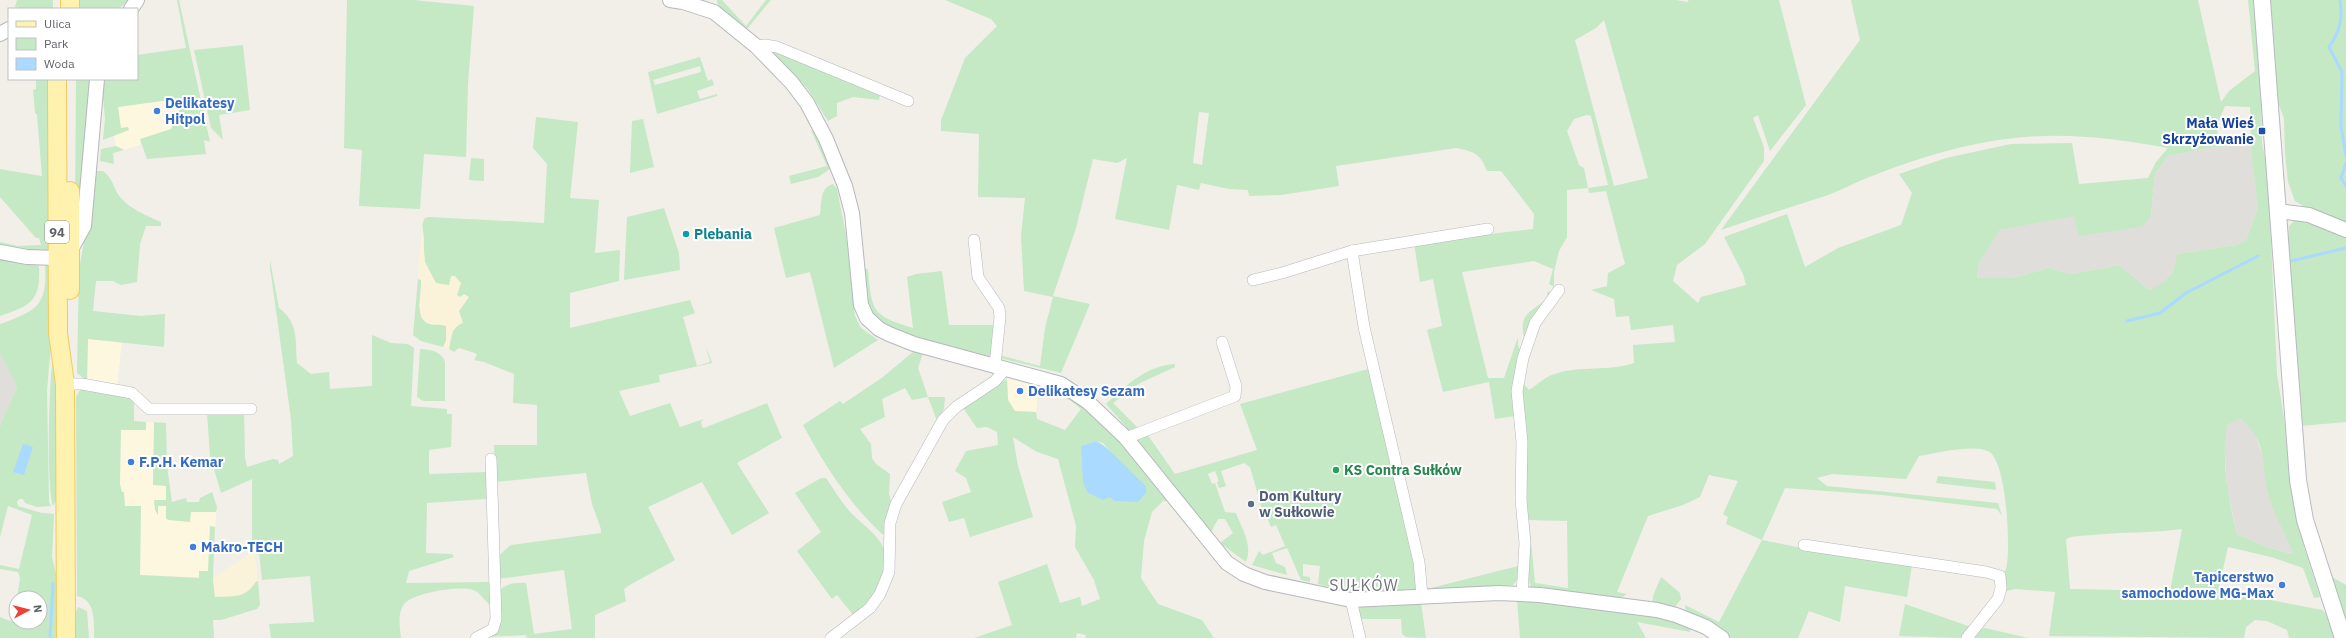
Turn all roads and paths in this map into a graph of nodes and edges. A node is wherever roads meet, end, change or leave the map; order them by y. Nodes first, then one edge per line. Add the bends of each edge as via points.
1 (670, 0) edge
2 (2262, 0) edge
3 (756, 46) junction
4 (57, 80) edge
5 (70, 80) edge
6 (98, 80) edge
7 (908, 101) dead end
8 (2278, 211) junction
9 (1488, 229) dead end
10 (2346, 230) edge
11 (974, 240) dead end
12 (1352, 250) junction
13 (0, 252) edge
14 (64, 254) junction
15 (1253, 280) dead end
16 (1559, 290) dead end
17 (1222, 342) dead end
18 (1000, 367) junction
19 (66, 384) junction
20 (251, 409) dead end
21 (1126, 438) junction
22 (491, 460) dead end
23 (1804, 546) dead end
24 (1522, 594) junction
25 (1422, 596) junction
26 (1351, 600) junction
27 (66, 638) edge
28 (476, 638) edge
29 (831, 638) edge
30 (1360, 638) edge
31 (1722, 638) edge
32 (1967, 638) edge
33 (2343, 638) edge

1 - 3 street via 714,12
2 - 8 main road
3 - 7 street via 777,47
3 - 18 street via 792,83 814,115 845,186 852,213 861,305 867,318 879,329 914,344
4 - 14 main road, 94
5 - 14 main road, 94
6 - 14 street via 84,226
8 - 10 street via 2309,215
8 - 33 main road via 2298,480 2305,520
9 - 12 street
11 - 18 street via 978,277 998,308 1000,317
12 - 15 street
12 - 25 street via 1364,327 1419,562
13 - 14 street via 27,257
14 - 19 main road, 94 via 70,368
16 - 24 street via 1535,323 1523,358 1517,391 1522,442 1521,500 1525,543
17 - 21 street via 1236,386 1235,396
18 - 21 street via 1061,384 1088,402
18 - 29 street via 995,381 956,407 944,420 896,504 890,524 889,572 880,594 870,608
19 - 20 street via 82,384 132,393 149,409
19 - 27 main road, 94
21 - 26 street via 1227,563 1244,574 1265,582
22 - 28 street via 496,620 493,629
23 - 32 street via 2000,576 2002,588 1998,599
24 - 25 street
24 - 31 street via 1657,610 1682,616
25 - 26 street
26 - 30 street

